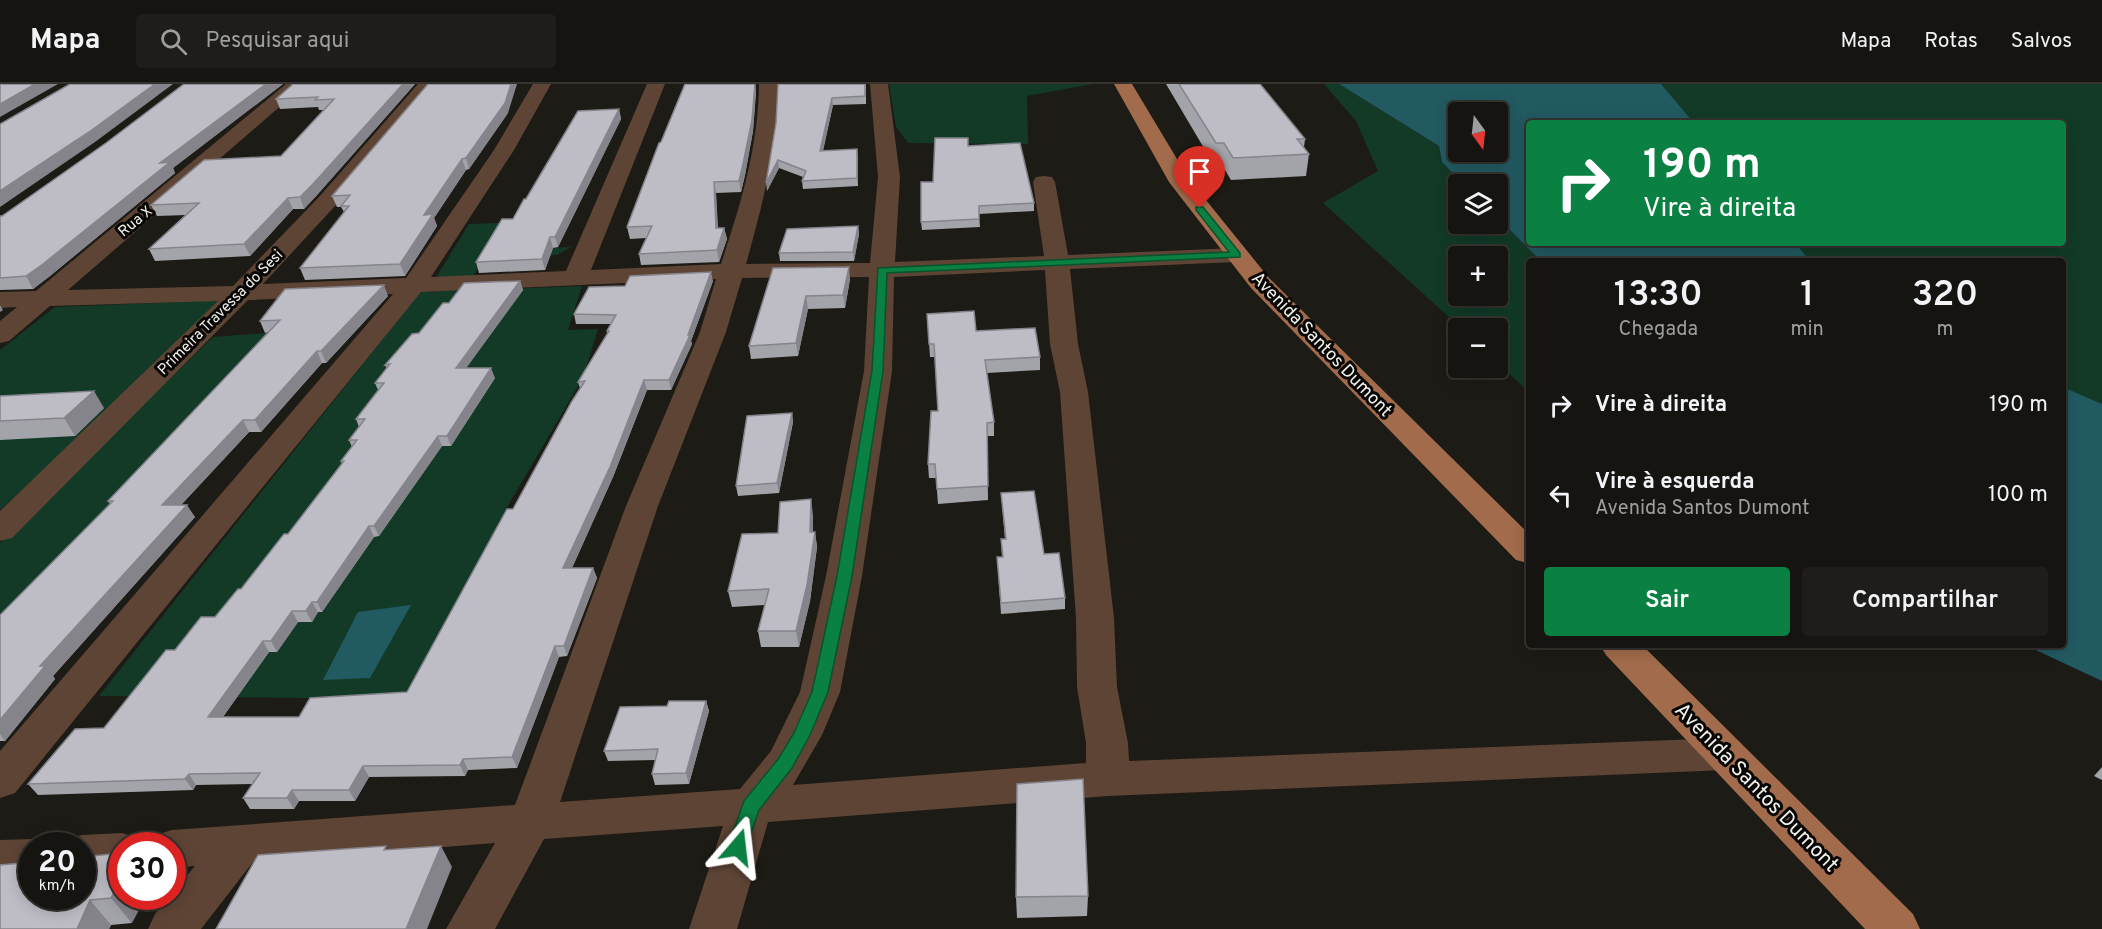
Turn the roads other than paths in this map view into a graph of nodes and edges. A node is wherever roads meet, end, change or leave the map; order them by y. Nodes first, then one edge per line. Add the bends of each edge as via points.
1 (297, 84) edge
2 (427, 84) edge
3 (542, 84) edge
4 (656, 84) edge
5 (768, 84) edge
6 (879, 84) edge
7 (1123, 84) edge
8 (1044, 182) dead end
9 (1237, 255) junction
10 (1057, 262) junction
11 (882, 270) junction
12 (730, 272) junction
13 (575, 278) junction
14 (413, 286) junction
15 (241, 293) junction
16 (0, 300) edge
17 (42, 300) junction
18 (0, 335) edge
19 (0, 530) edge
20 (1526, 550) edge
21 (1622, 648) edge
22 (1725, 754) junction
23 (1108, 779) junction
24 (0, 781) edge
25 (751, 807) junction
26 (531, 822) junction
27 (241, 844) junction
28 (186, 848) edge
29 (18, 859) edge
30 (0, 860) edge
31 (172, 929) edge
32 (470, 929) edge
33 (712, 929) edge
34 (1896, 929) edge

1 - 17 street, Rua X
2 - 15 street, Primeira Travessa do Sesi via 388,134
3 - 14 street
4 - 13 street
5 - 12 street via 768,121 754,192
6 - 11 street via 889,177
7 - 9 main road, Avenida Santos Dumont via 1180,182
8 - 10 street
9 - 10 street
9 - 20 main road, Avenida Santos Dumont via 1340,365
10 - 11 street
10 - 23 street via 1064,344 1074,392
11 - 12 street
11 - 25 street via 878,371 820,692 786,763
12 - 13 street
12 - 26 street via 713,332 642,506
13 - 14 street
14 - 15 street
14 - 24 street
15 - 17 street
15 - 19 street, Primeira Travessa do Sesi
16 - 17 street
17 - 18 street, Rua X
21 - 22 main road, Avenida Santos Dumont
22 - 23 street
22 - 34 main road, Avenida Santos Dumont
23 - 25 street
25 - 26 street
25 - 33 street
26 - 27 street
26 - 32 street
27 - 28 street
27 - 31 street
29 - 30 street

